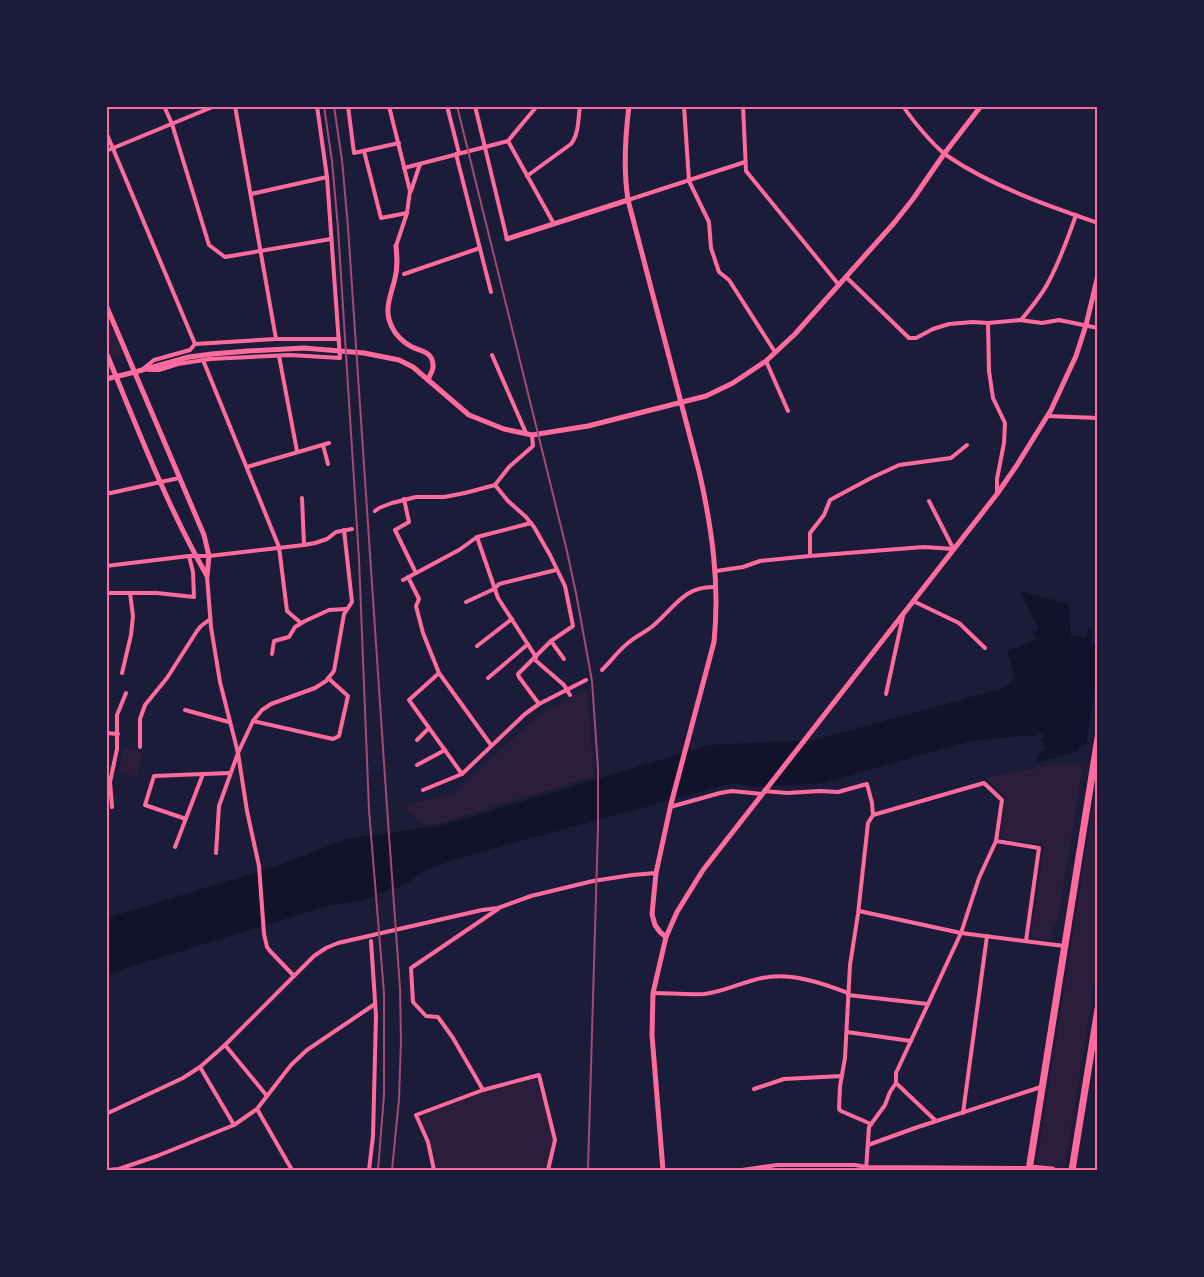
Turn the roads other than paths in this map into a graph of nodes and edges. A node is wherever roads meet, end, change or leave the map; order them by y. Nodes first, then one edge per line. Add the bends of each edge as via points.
1 (164, 106) edge
2 (215, 106) edge
3 (235, 106) edge
4 (317, 106) edge
5 (348, 106) edge
6 (389, 106) edge
7 (447, 106) edge
8 (475, 106) edge
9 (537, 106) edge
10 (580, 106) edge
11 (629, 106) edge
12 (684, 106) edge
13 (743, 106) edge
14 (903, 106) edge
15 (981, 106) edge
16 (172, 124) junction
17 (106, 132) edge
18 (508, 141) junction
19 (399, 143) junction
20 (485, 147) junction
21 (113, 148) junction
22 (106, 151) edge
23 (364, 151) junction
24 (457, 153) junction
25 (945, 153) junction
26 (745, 162) junction
27 (420, 164) junction
28 (404, 168) junction
29 (527, 176) junction
30 (327, 177) junction
31 (689, 181) junction
32 (410, 191) junction
33 (251, 194) junction
34 (628, 200) junction
35 (407, 213) junction
36 (1076, 215) junction
37 (1098, 223) edge
38 (554, 224) junction
39 (507, 238) joint
40 (331, 239) junction
41 (396, 246) joint
42 (480, 248) junction
43 (261, 251) junction
44 (404, 274) dead end
45 (1098, 274) edge
46 (846, 277) junction
47 (839, 285) junction
48 (491, 292) dead end
49 (106, 305) edge
50 (1020, 320) junction
51 (988, 323) junction
52 (1086, 325) junction
53 (1098, 328) edge
54 (276, 339) junction
55 (339, 339) junction
56 (195, 344) junction
57 (106, 352) edge
58 (776, 353) junction
59 (492, 355) dead end
60 (279, 356) junction
61 (203, 360) junction
62 (766, 361) junction
63 (142, 369) junction
64 (135, 372) junction
65 (116, 376) junction
66 (106, 379) edge
67 (428, 380) junction
68 (681, 403) junction
69 (788, 411) dead end
70 (1047, 416) junction
71 (1098, 418) edge
72 (530, 435) junction
73 (329, 443) dead end
74 (323, 445) junction
75 (967, 445) dead end
76 (297, 452) junction
77 (328, 464) dead end
78 (247, 467) junction
79 (180, 477) junction
80 (161, 482) junction
81 (495, 485) junction
82 (106, 494) edge
83 (997, 494) junction
84 (302, 498) dead end
85 (404, 499) junction
86 (929, 501) dead end
87 (375, 511) dead end
88 (531, 523) junction
89 (352, 529) dead end
90 (344, 530) junction
91 (477, 537) junction
92 (304, 545) junction
93 (279, 547) junction
94 (954, 549) junction
95 (193, 556) junction
96 (209, 556) junction
97 (810, 556) junction
98 (106, 566) edge
99 (556, 570) junction
100 (716, 571) junction
101 (416, 573) junction
102 (207, 576) junction
103 (408, 577) junction
104 (403, 580) dead end
105 (716, 587) junction
106 (494, 589) junction
107 (106, 593) edge
108 (130, 593) junction
109 (913, 601) junction
110 (466, 602) dead end
111 (346, 609) junction
112 (904, 613) junction
113 (512, 619) junction
114 (209, 620) junction
115 (301, 623) junction
116 (551, 641) junction
117 (528, 644) junction
118 (477, 646) dead end
119 (985, 648) dead end
120 (272, 654) dead end
121 (535, 658) junction
122 (564, 658) dead end
123 (602, 670) dead end
124 (122, 673) dead end
125 (439, 673) junction
126 (328, 678) junction
127 (488, 678) dead end
128 (586, 680) dead end
129 (568, 692) junction
130 (126, 693) dead end
131 (886, 694) dead end
132 (539, 704) junction
133 (185, 710) dead end
134 (253, 721) junction
135 (230, 722) junction
136 (429, 728) junction
137 (106, 733) edge
138 (118, 734) junction
139 (417, 740) dead end
140 (1097, 741) edge
141 (491, 745) junction
142 (140, 747) dead end
143 (445, 750) junction
144 (238, 753) junction
145 (417, 765) dead end
146 (230, 773) junction
147 (203, 774) junction
148 (462, 774) junction
149 (423, 790) dead end
150 (764, 791) junction
151 (671, 806) junction
152 (112, 807) dead end
153 (873, 814) junction
154 (186, 819) junction
155 (996, 842) junction
156 (175, 847) dead end
157 (216, 853) dead end
158 (656, 873) junction
159 (498, 908) junction
160 (859, 911) junction
161 (962, 933) junction
162 (987, 936) junction
163 (666, 937) junction
164 (371, 941) dead end
165 (1026, 941) junction
166 (1064, 946) junction
167 (294, 976) junction
168 (652, 993) junction
169 (848, 994) junction
170 (375, 1004) junction
171 (928, 1004) junction
172 (1098, 1009) edge
173 (846, 1032) junction
174 (911, 1041) junction
175 (1095, 1042) edge
176 (225, 1046) junction
177 (200, 1067) junction
178 (842, 1076) junction
179 (896, 1083) junction
180 (1042, 1087) junction
181 (754, 1089) dead end
182 (483, 1090) junction
183 (267, 1096) junction
184 (257, 1109) junction
185 (963, 1113) junction
186 (106, 1114) edge
187 (936, 1121) junction
188 (234, 1125) junction
189 (871, 1125) junction
190 (868, 1145) junction
191 (867, 1169) edge
192 (919, 1169) edge
193 (970, 1169) edge
194 (1029, 1169) edge
195 (108, 1170) edge
196 (292, 1170) edge
197 (369, 1170) edge
198 (434, 1170) edge
199 (548, 1170) edge
200 (663, 1170) edge
201 (742, 1170) edge
202 (1052, 1170) edge
203 (1072, 1170) edge

1 - 16 street
2 - 16 street
3 - 33 street
4 - 30 street
5 - 23 street via 354,153
6 - 19 street
7 - 24 street
8 - 20 street
9 - 18 street
10 - 29 street via 577,133 571,144
11 - 34 street via 625,147
12 - 31 street
13 - 26 street
14 - 25 street
15 - 25 street
16 - 21 street
16 - 43 street via 209,245 225,257
17 - 21 street
18 - 20 street
18 - 29 street
19 - 23 street
19 - 28 street
20 - 24 street
20 - 39 street
21 - 22 street
21 - 56 street
23 - 35 street via 381,218
24 - 27 street
24 - 42 street
25 - 36 street via 993,183
25 - 46 street via 913,199
26 - 31 street
26 - 47 street via 746,171
27 - 28 street
27 - 32 street
28 - 32 street
29 - 38 street
30 - 33 street
30 - 40 street
31 - 34 street
31 - 58 street via 709,222 711,248 719,272 729,280
32 - 35 street
33 - 43 street
34 - 38 street
34 - 68 street
35 - 41 street
36 - 37 street
36 - 50 street via 1048,283
38 - 39 street
40 - 43 street
40 - 55 street
41 - 67 street via 398,262 387,308 388,320 399,338 424,350 431,358 433,367
42 - 44 street
42 - 48 street
43 - 54 street
45 - 52 street
46 - 47 street
46 - 51 street via 909,338 949,324
47 - 58 street
49 - 64 street
50 - 51 street
50 - 52 street
51 - 83 street via 993,398 1005,423
52 - 53 street
52 - 70 street via 1076,356
54 - 55 street
54 - 56 street
55 - 60 street via 340,358
56 - 63 street via 190,350 154,360
57 - 65 street
58 - 62 street
59 - 72 street
60 - 61 street
60 - 76 street
61 - 63 street via 159,370
61 - 78 street
62 - 68 street via 733,383
62 - 69 street
63 - 64 street
63 - 67 street via 189,357 304,348 399,360
64 - 65 street
64 - 79 street
65 - 66 street
65 - 80 street
67 - 72 street via 469,415
68 - 72 street via 568,431
68 - 100 street via 708,513
70 - 71 street
70 - 83 street
72 - 81 street via 533,446
73 - 74 street
74 - 76 street
74 - 77 street
75 - 97 street via 951,458 899,465 830,500 810,532
76 - 78 street
78 - 93 street
79 - 80 street
79 - 96 street
80 - 82 street
80 - 95 street
81 - 85 street via 444,497
81 - 88 street
83 - 94 street
84 - 92 street
85 - 87 street
85 - 101 street via 409,522 395,530
86 - 94 street
88 - 91 street
88 - 99 street
89 - 90 street
90 - 92 street
90 - 111 street via 352,602
91 - 101 street
91 - 106 street
92 - 93 street
93 - 96 street
93 - 115 street via 287,611
94 - 97 street
94 - 109 street
95 - 96 street
95 - 98 street
95 - 102 street
95 - 108 street via 194,597
96 - 102 street
97 - 100 street
99 - 106 street via 499,584
99 - 116 street via 565,585 573,626
100 - 105 street
101 - 103 street
102 - 114 street
103 - 104 street
103 - 125 street via 419,599 416,606 423,633
105 - 123 street via 690,592 678,600
105 - 151 street via 714,642
106 - 110 street
106 - 113 street
107 - 108 street
108 - 124 street via 133,616
109 - 112 street
109 - 119 street via 959,623
111 - 115 street via 329,610
111 - 126 street via 334,671
112 - 131 street
112 - 150 street
113 - 117 street
113 - 118 street
114 - 135 street
114 - 142 street via 145,705 140,719
115 - 120 street via 289,637 274,641
116 - 121 street
116 - 122 street
117 - 121 street
117 - 127 street
121 - 129 street
121 - 132 street via 518,674
125 - 136 street via 409,700
125 - 141 street
126 - 134 street via 315,688 271,704
126 - 134 street via 348,696 339,736 333,739
128 - 129 street
129 - 132 street
130 - 138 street via 117,716
132 - 141 street
133 - 135 street
134 - 144 street
135 - 144 street
136 - 139 street
136 - 143 street
137 - 138 street
138 - 152 street via 110,782
140 - 166 highway
141 - 148 street
143 - 145 street
143 - 148 street
144 - 146 street
144 - 167 street via 259,866 267,947
146 - 147 street
146 - 157 street via 219,807
147 - 154 street
147 - 154 street via 154,776 145,804
148 - 149 street
150 - 151 street via 732,791
150 - 153 street via 838,792 867,784
150 - 163 street via 698,877
151 - 158 street
153 - 155 street via 984,783 1002,800
153 - 160 street via 868,823
154 - 156 street
155 - 161 street via 979,878
155 - 165 street via 1040,848
158 - 159 street via 583,884
158 - 163 street via 652,914 655,925
159 - 167 street via 338,943 314,956
159 - 182 street via 411,968 413,1002 426,1016 438,1017
160 - 161 street
160 - 169 street
161 - 162 street
161 - 171 street
162 - 165 street
162 - 185 street
163 - 168 street
164 - 170 street
165 - 166 street
166 - 180 highway
167 - 176 street
168 - 169 street via 703,994 782,977 812,981
168 - 200 street
169 - 171 street
169 - 173 street
170 - 183 street via 307,1050
170 - 197 street
171 - 174 street
172 - 175 highway
173 - 174 street
173 - 178 street
174 - 179 street via 896,1073
175 - 203 highway
176 - 177 street
176 - 183 street
177 - 186 street
177 - 188 street
178 - 181 street via 784,1079
178 - 189 street via 839,1109
179 - 187 street
179 - 189 street
180 - 185 street
180 - 194 highway
182 - 198 street via 416,1115 428,1142
182 - 199 street via 539,1075 555,1140
183 - 184 street
184 - 188 street
184 - 196 street
185 - 187 street
187 - 190 street
188 - 195 street via 157,1156
189 - 190 street
190 - 191 street
191 - 192 street
191 - 201 street via 855,1165 777,1165
192 - 193 street
193 - 194 street
194 - 202 highway

